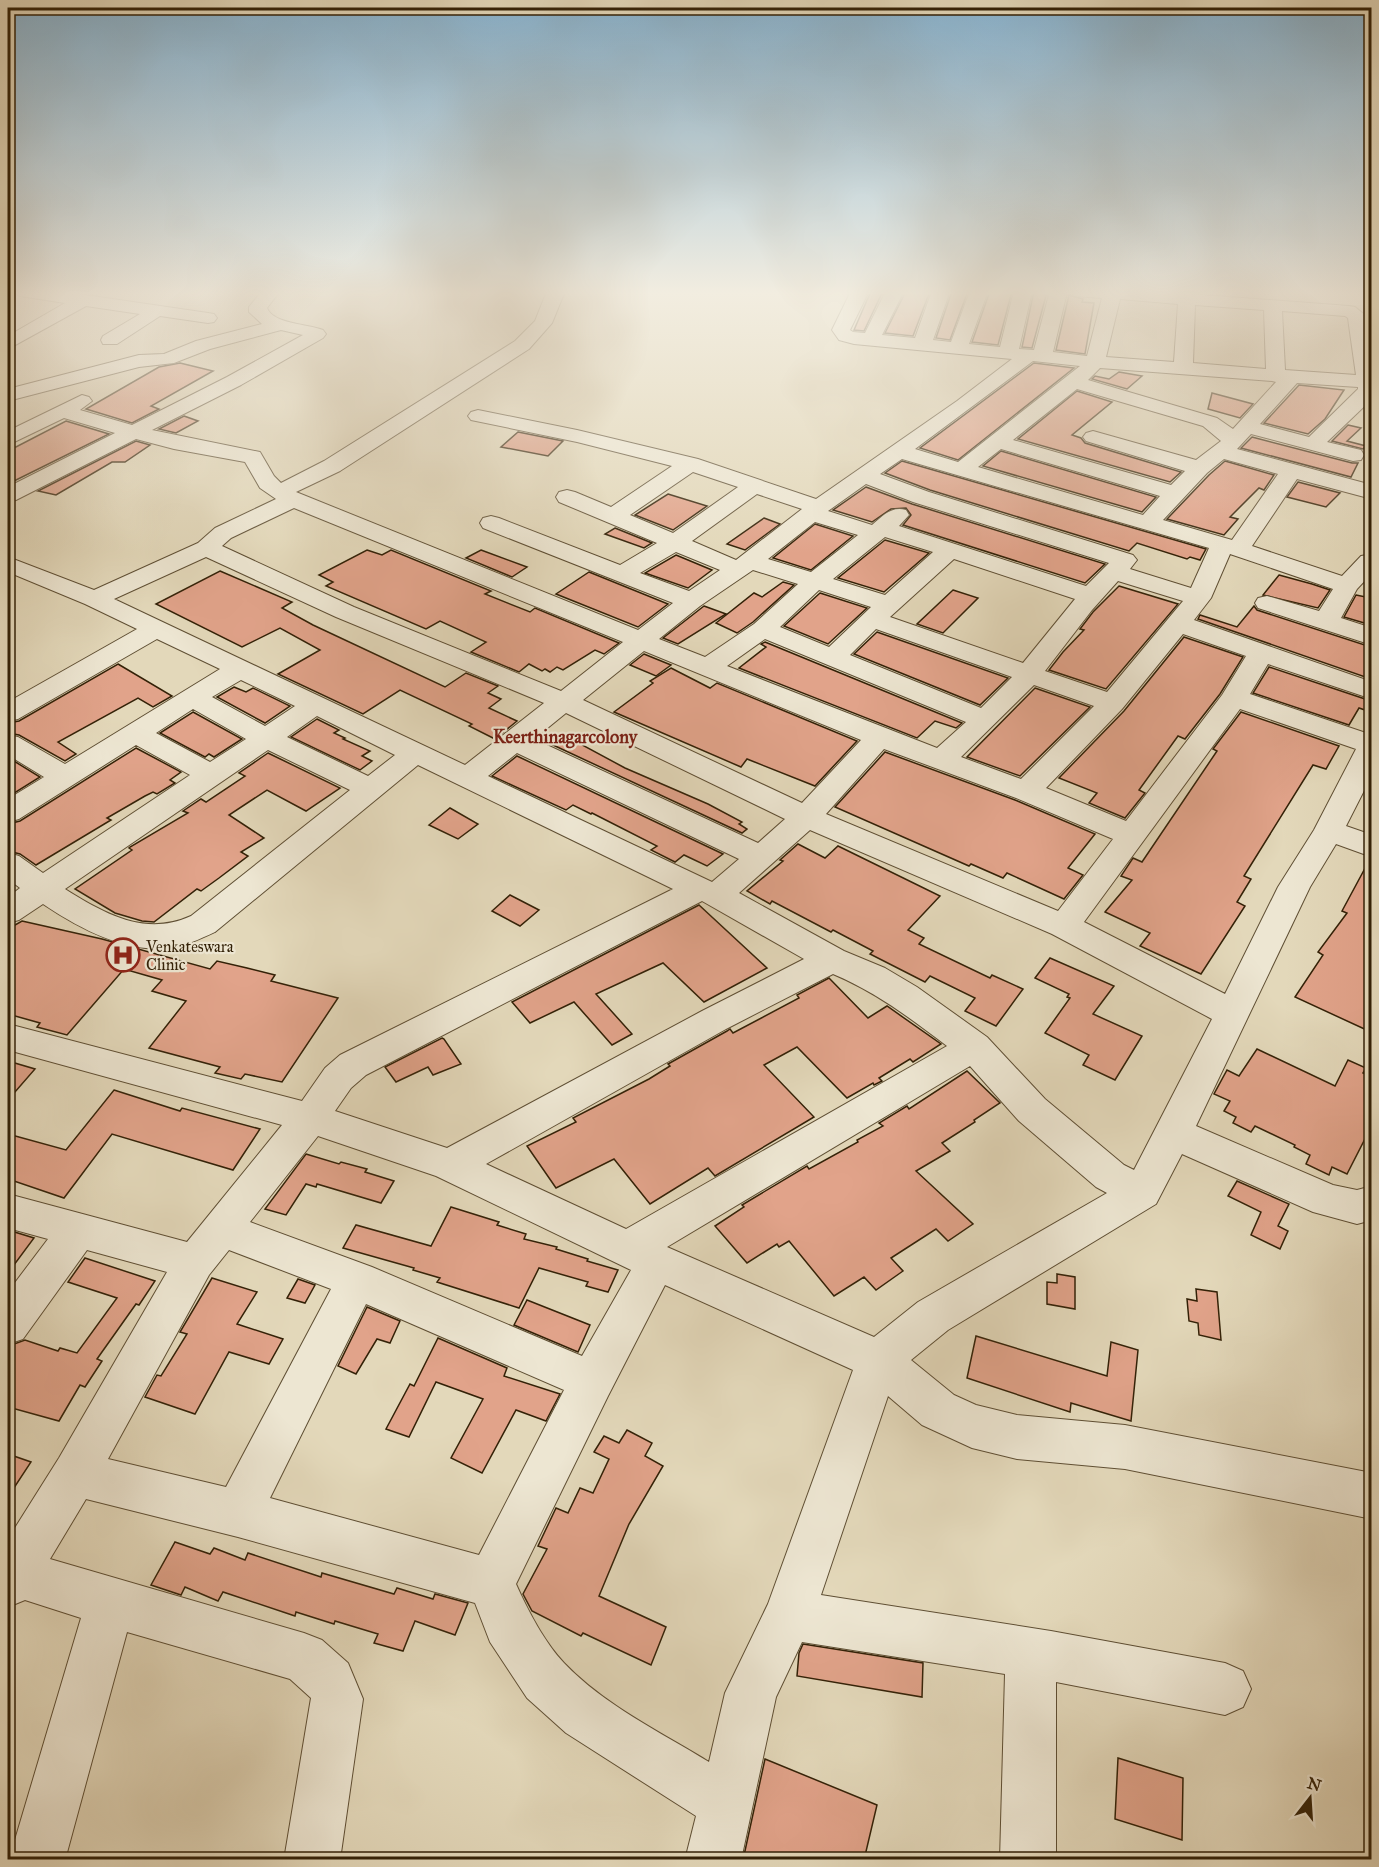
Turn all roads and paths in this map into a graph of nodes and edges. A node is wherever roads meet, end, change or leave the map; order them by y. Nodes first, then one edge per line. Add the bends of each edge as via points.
1 (73, 378) edge
2 (128, 378) edge
3 (239, 378) edge
4 (470, 378) edge
5 (1014, 378) edge
6 (1078, 378) edge
7 (1226, 378) edge
8 (1283, 378) edge
9 (1308, 378) edge
10 (1369, 381) edge
11 (1074, 382) junction
12 (8, 395) edge
13 (1271, 398) junction
14 (1153, 405) junction
15 (61, 411) junction
16 (983, 411) junction
17 (478, 416) dead end
18 (1021, 422) junction
19 (131, 431) junction
20 (9, 435) edge
21 (1093, 437) junction
22 (1235, 440) junction
23 (995, 441) junction
24 (1313, 444) junction
25 (898, 451) junction
26 (1353, 455) dead end
27 (1062, 459) junction
28 (690, 464) junction
29 (1199, 468) junction
30 (961, 470) junction
31 (1291, 471) junction
32 (863, 475) junction
33 (754, 486) junction
34 (1371, 492) edge
35 (1176, 494) junction
36 (8, 495) edge
37 (287, 496) junction
38 (921, 497) junction
39 (567, 498) dead end
40 (1081, 504) junction
41 (815, 510) junction
42 (612, 518) junction
43 (491, 523) dead end
44 (1148, 524) junction
45 (879, 531) junction
46 (1037, 533) junction
47 (674, 543) junction
48 (1230, 547) junction
49 (206, 548) junction
50 (949, 551) junction
51 (1369, 561) dead end
52 (8, 564) edge
53 (744, 566) junction
54 (1113, 572) junction
55 (621, 574) junction
56 (814, 582) junction
57 (1347, 586) junction
58 (1092, 596) junction
59 (1199, 598) junction
60 (94, 599) junction
61 (691, 601) junction
62 (1267, 603) dead end
63 (880, 611) junction
64 (1326, 621) junction
65 (1177, 623) junction
66 (763, 629) junction
67 (155, 630) junction
68 (1371, 637) edge
69 (641, 641) junction
70 (1262, 652) junction
71 (834, 657) junction
72 (708, 668) junction
73 (239, 669) junction
74 (1030, 673) junction
75 (1371, 691) edge
76 (193, 698) junction
77 (1234, 698) junction
78 (562, 702) junction
79 (1112, 703) junction
80 (315, 705) junction
81 (8, 713) edge
82 (985, 720) junction
83 (136, 733) junction
84 (879, 737) junction
85 (266, 738) junction
86 (513, 740) junction
87 (8, 743) edge
88 (414, 754) junction
89 (940, 761) junction
90 (1368, 761) edge
91 (211, 775) junction
92 (66, 777) junction
93 (466, 779) junction
94 (371, 789) junction
95 (1026, 791) junction
96 (8, 812) edge
97 (806, 817) junction
98 (1329, 830) junction
99 (1132, 835) junction
100 (1371, 847) edge
101 (762, 857) junction
102 (8, 863) edge
103 (43, 890) junction
104 (708, 892) junction
105 (8, 912) edge
106 (1064, 926) junction
107 (832, 960) junction
108 (1231, 1013) junction
109 (8, 1037) edge
110 (975, 1047) junction
111 (310, 1118) junction
112 (1174, 1133) junction
113 (450, 1165) junction
114 (1142, 1192) junction
115 (1371, 1203) edge
116 (8, 1211) edge
117 (221, 1229) junction
118 (78, 1230) junction
119 (642, 1255) junction
120 (195, 1262) junction
121 (357, 1280) junction
122 (8, 1325) edge
123 (878, 1360) junction
124 (592, 1381) junction
125 (75, 1474) junction
126 (1371, 1496) edge
127 (238, 1513) junction
128 (11, 1577) edge
129 (491, 1583) junction
130 (110, 1603) junction
131 (789, 1615) junction
132 (1031, 1653) junction
133 (1225, 1689) dead end
134 (725, 1803) junction
135 (37, 1860) edge
136 (312, 1860) edge
137 (713, 1860) edge
138 (1028, 1860) edge

1 - 12 street
2 - 15 street
3 - 19 street
4 - 37 street
5 - 16 street
6 - 11 street
7 - 13 street
8 - 13 street
9 - 10 street
10 - 24 street via 1364,395
11 - 14 street
11 - 18 street
13 - 22 street
14 - 21 street
14 - 22 street via 1210,422
15 - 19 street
15 - 20 street
16 - 18 street
16 - 25 street
17 - 28 street
18 - 23 street
19 - 36 street
19 - 37 street via 252,457 262,475
21 - 27 street
21 - 29 street
22 - 24 street
22 - 29 street
22 - 31 street
23 - 27 street
23 - 30 street
24 - 26 street
25 - 30 street
25 - 32 street
27 - 35 street
28 - 33 street
28 - 42 street
29 - 35 street
30 - 40 street
31 - 34 street
31 - 48 street
32 - 38 street
32 - 41 street
33 - 41 street
33 - 47 street
35 - 44 street
37 - 49 street via 223,533
37 - 69 street
38 - 45 street
38 - 46 street
39 - 42 street
40 - 44 street
40 - 46 street
41 - 45 street
41 - 53 street
42 - 47 street
43 - 55 street
44 - 48 street
45 - 50 street
45 - 56 street
46 - 54 street via 1125,560
47 - 53 street
47 - 55 street
48 - 57 street
48 - 59 street
49 - 60 street
49 - 78 street via 345,612
50 - 58 street
50 - 63 street
51 - 57 street
52 - 60 street
53 - 56 street
53 - 61 street
54 - 58 street
54 - 59 street
55 - 61 street
56 - 63 street
56 - 66 street
57 - 64 street
58 - 74 street
59 - 65 street
60 - 67 street
61 - 69 street
62 - 64 street
63 - 71 street
63 - 74 street
64 - 68 street
65 - 70 street
65 - 79 street
66 - 71 street
66 - 72 street
67 - 73 street
67 - 81 street
69 - 72 street
69 - 78 street
70 - 75 street
70 - 77 street
71 - 82 street
72 - 84 street
73 - 76 street
73 - 80 street
74 - 79 street
74 - 82 street
76 - 83 street
76 - 85 street
77 - 90 street
77 - 99 street
78 - 86 street
78 - 97 street
79 - 95 street
80 - 85 street
80 - 88 street
82 - 89 street
83 - 91 street
83 - 92 street
84 - 89 street
84 - 97 street
85 - 91 street
85 - 94 street
86 - 93 street
86 - 101 street
87 - 92 street
88 - 93 street
88 - 94 street
89 - 95 street
90 - 98 street
91 - 103 street
92 - 96 street
93 - 104 street
94 - 103 street via 203,924 182,934 162,937 128,933 77,911
95 - 99 street
97 - 101 street
97 - 106 street
98 - 100 street
98 - 108 street via 1294,887
99 - 106 street
101 - 104 street
102 - 103 street
103 - 105 street
104 - 107 street
104 - 111 street via 352,1065
106 - 108 street
107 - 110 street via 905,996
107 - 113 street
108 - 112 street
109 - 111 street
110 - 114 street via 1032,1110 1110,1176
110 - 119 street
111 - 113 street
111 - 117 street
112 - 114 street
112 - 115 street via 1327,1200 1357,1207
113 - 119 street
114 - 123 street via 933,1316
116 - 118 street
117 - 120 street
117 - 121 street
118 - 120 street
118 - 122 street
119 - 123 street
119 - 124 street
120 - 125 street
121 - 124 street
121 - 127 street
123 - 126 street via 938,1410 972,1426 1017,1437 1125,1446
123 - 131 street
124 - 129 street
125 - 127 street
125 - 128 street
127 - 129 street
128 - 130 street
129 - 134 street via 508,1624 545,1680 584,1714
130 - 135 street
130 - 136 street via 304,1658 330,1680 337,1699
131 - 132 street
131 - 134 street via 751,1693
132 - 133 street
132 - 138 street
134 - 137 street

